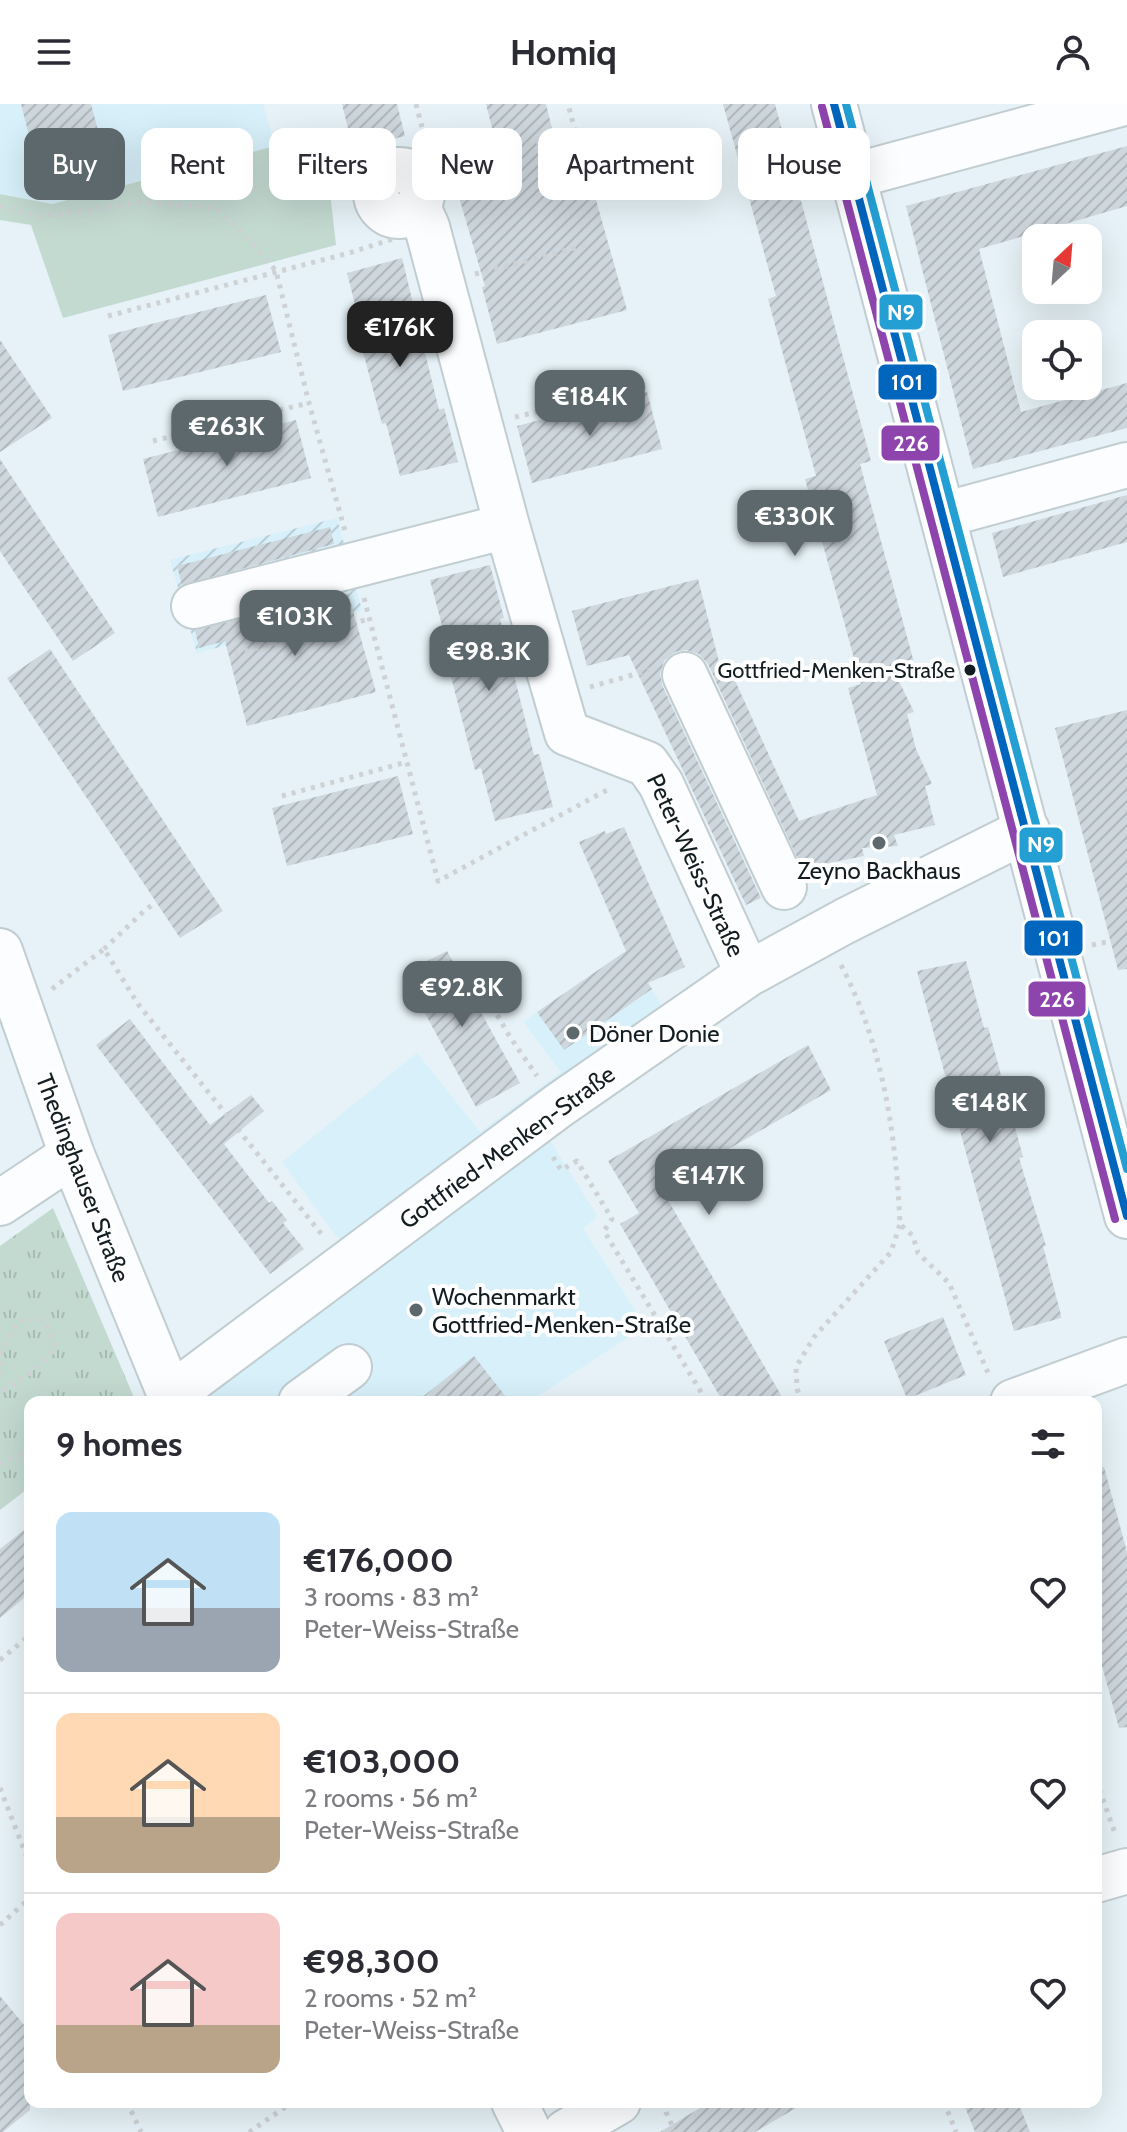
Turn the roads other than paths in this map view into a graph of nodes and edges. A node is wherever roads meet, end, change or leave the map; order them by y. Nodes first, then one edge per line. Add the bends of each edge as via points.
1 (834, 104) edge
2 (1120, 104) edge
3 (840, 128) edge
4 (870, 171) edge
5 (859, 200) edge
6 (423, 217) road end
7 (1127, 465) edge
8 (943, 515) junction
9 (507, 526) junction
10 (194, 606) dead end
11 (674, 670) road end
12 (1027, 830) junction
13 (708, 886) junction
14 (0, 951) edge
15 (748, 974) junction
16 (72, 1155) junction
17 (1124, 1193) edge
18 (0, 1203) edge
19 (1127, 1360) edge
20 (349, 1367) dead end
21 (1003, 1393) edge
22 (171, 1396) edge
23 (176, 1396) edge
24 (309, 1396) edge
25 (1122, 1855) edge
26 (1102, 1874) edge
27 (517, 2108) edge
28 (608, 2108) edge
29 (529, 2132) edge
30 (566, 2132) edge

1 - 3 street
2 - 4 street
5 - 8 street
6 - 9 street, Peter-Weiss-Straße
7 - 8 street
8 - 12 street
9 - 10 street
9 - 13 street, Peter-Weiss-Straße via 567,733 647,764
11 - 13 street via 777,872
12 - 15 street, Gottfried-Menken-Straße
12 - 17 street
13 - 15 street, Peter-Weiss-Straße
14 - 16 street, Thedinghauser Straße
15 - 23 street, Gottfried-Menken-Straße via 545,1116
16 - 18 street
16 - 22 street, Thedinghauser Straße
19 - 21 street
20 - 24 street
25 - 26 street
27 - 29 street
28 - 30 street

